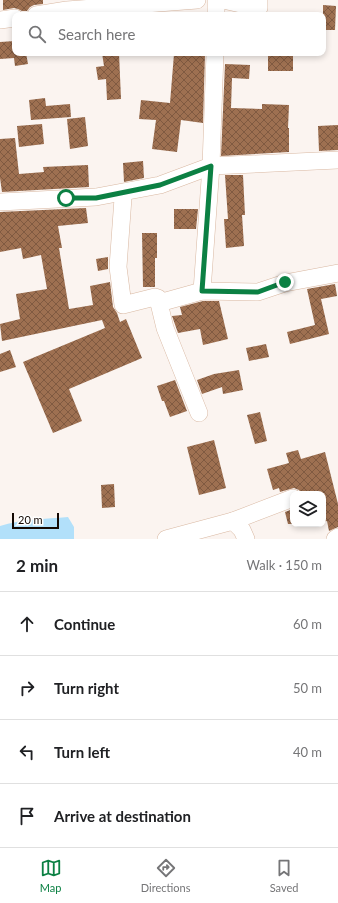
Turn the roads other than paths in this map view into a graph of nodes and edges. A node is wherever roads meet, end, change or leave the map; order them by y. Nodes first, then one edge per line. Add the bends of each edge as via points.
1 (197, 0) edge
2 (216, 0) edge
3 (223, 0) edge
4 (259, 0) edge
5 (54, 12) edge
6 (216, 12) edge
7 (12, 18) edge
8 (0, 20) edge
9 (215, 56) edge
10 (338, 160) edge
11 (211, 166) junction
12 (124, 198) dead end
13 (0, 202) edge
14 (338, 273) edge
15 (202, 291) junction
16 (159, 303) junction
17 (199, 413) dead end
18 (290, 499) edge
19 (233, 521) junction
20 (338, 538) edge
21 (166, 539) edge
22 (246, 539) edge
23 (335, 539) edge

1 - 5 street
2 - 6 street
3 - 4 street via 259,8
7 - 8 street
9 - 11 street
10 - 11 street
11 - 13 street via 160,185 96,198
11 - 15 street
12 - 16 street via 118,267 123,305 154,297 158,298
14 - 15 street via 285,282 258,292
15 - 16 street
16 - 17 street via 165,328
18 - 19 street
19 - 21 street
19 - 22 street via 242,530
20 - 23 street

